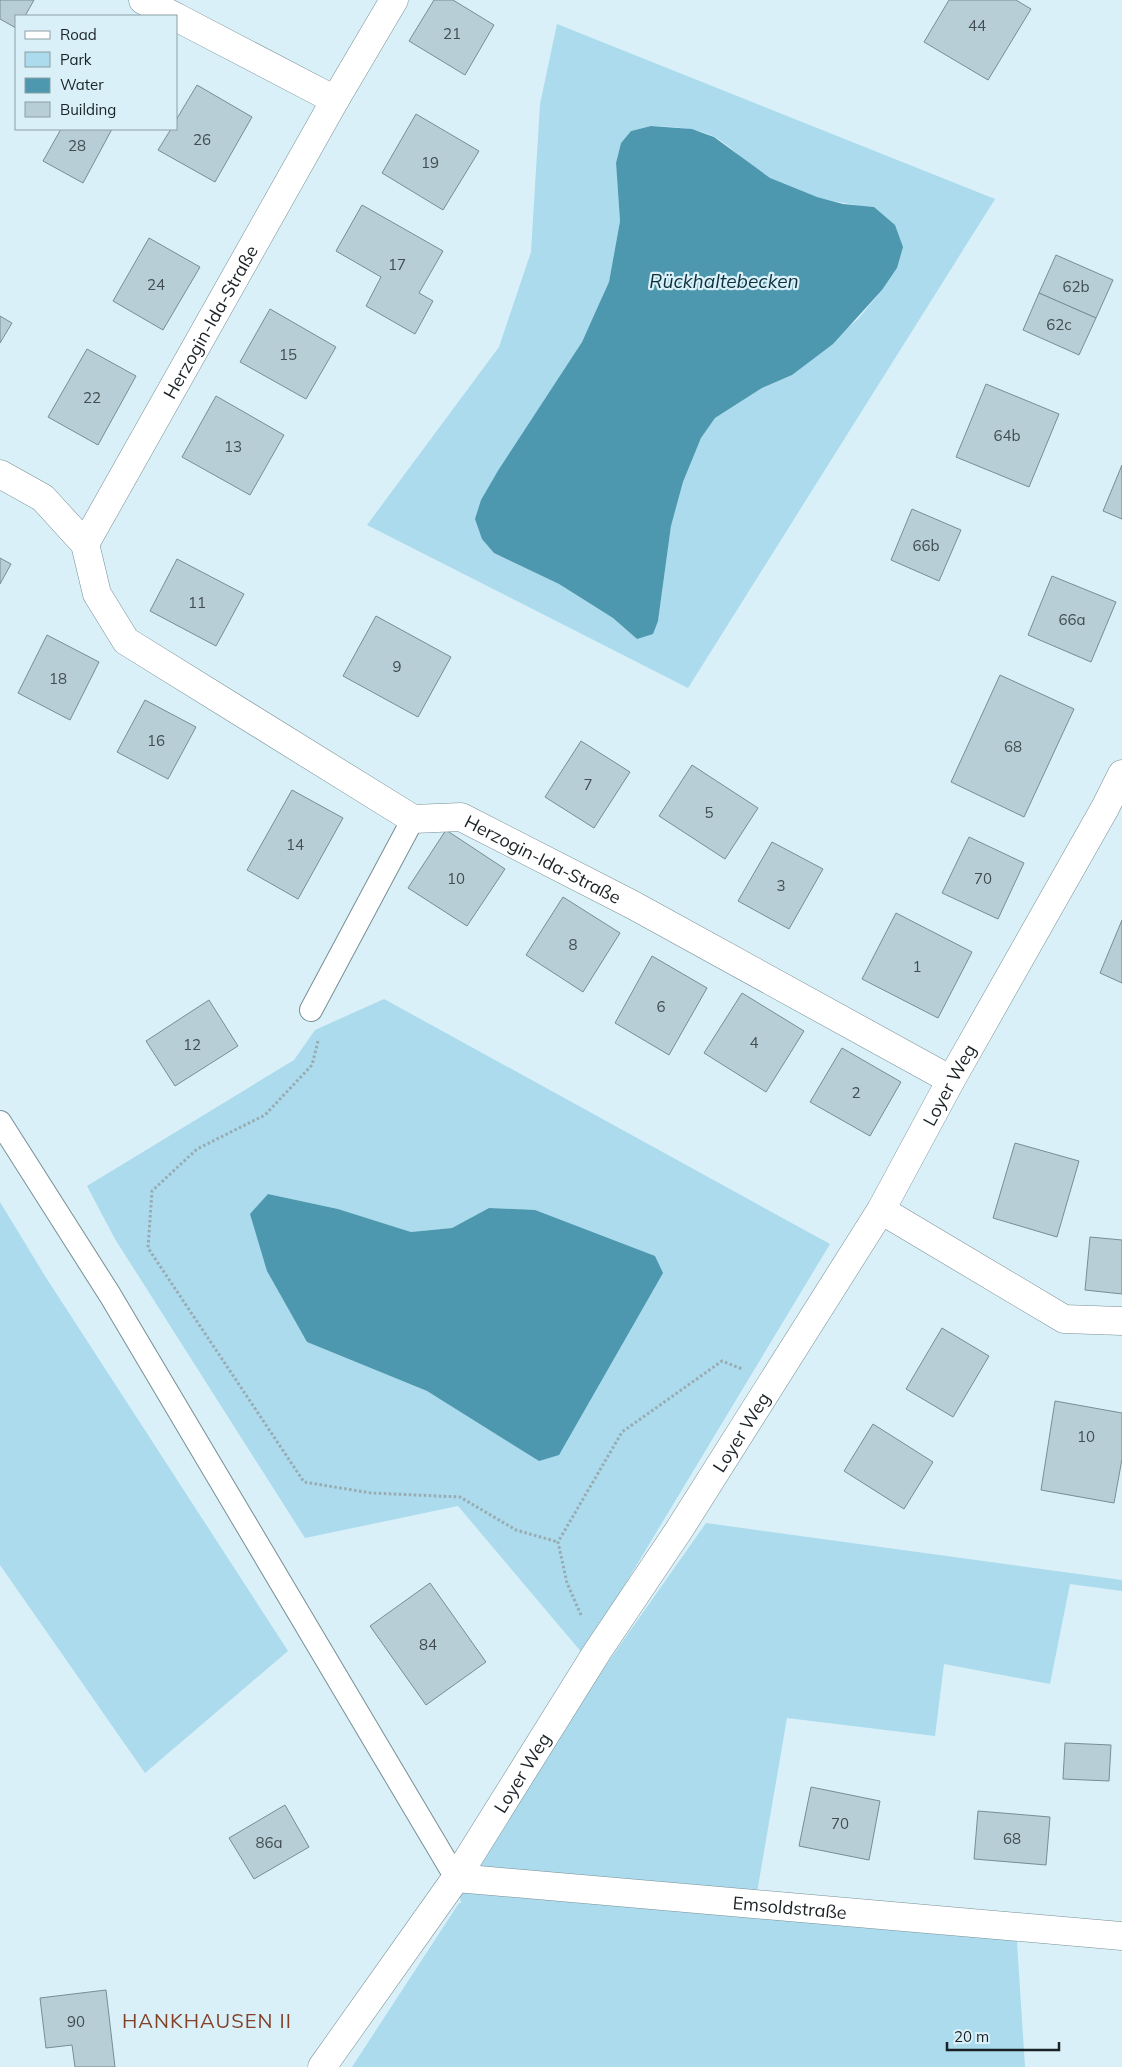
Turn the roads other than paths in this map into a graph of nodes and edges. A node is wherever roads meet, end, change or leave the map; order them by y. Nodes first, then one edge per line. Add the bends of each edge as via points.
1 (143, 0) edge
2 (394, 0) edge
3 (171, 15) edge
4 (178, 19) edge
5 (335, 100) junction
6 (0, 474) edge
7 (85, 544) junction
8 (1122, 774) edge
9 (1113, 813) edge
10 (413, 819) junction
11 (311, 1010) road end
12 (951, 1080) junction
13 (0, 1122) edge
14 (881, 1210) junction
15 (1122, 1321) edge
16 (456, 1878) junction
17 (1122, 1936) edge
18 (322, 2067) edge

1 - 3 street
2 - 5 street, Herzogin-Ida-Straße
4 - 5 street
5 - 7 street, Herzogin-Ida-Straße
6 - 7 street via 43,498
7 - 10 street via 97,594 126,641
8 - 9 street, Loyer Weg
9 - 12 street, Loyer Weg
10 - 11 lane
10 - 12 street, Herzogin-Ida-Straße via 461,817 633,905
12 - 14 street, Loyer Weg
13 - 16 lane via 110,1295
14 - 15 street via 1064,1319
14 - 16 street, Loyer Weg
16 - 17 street, Emsoldstraße
16 - 18 street, Loyer Weg

